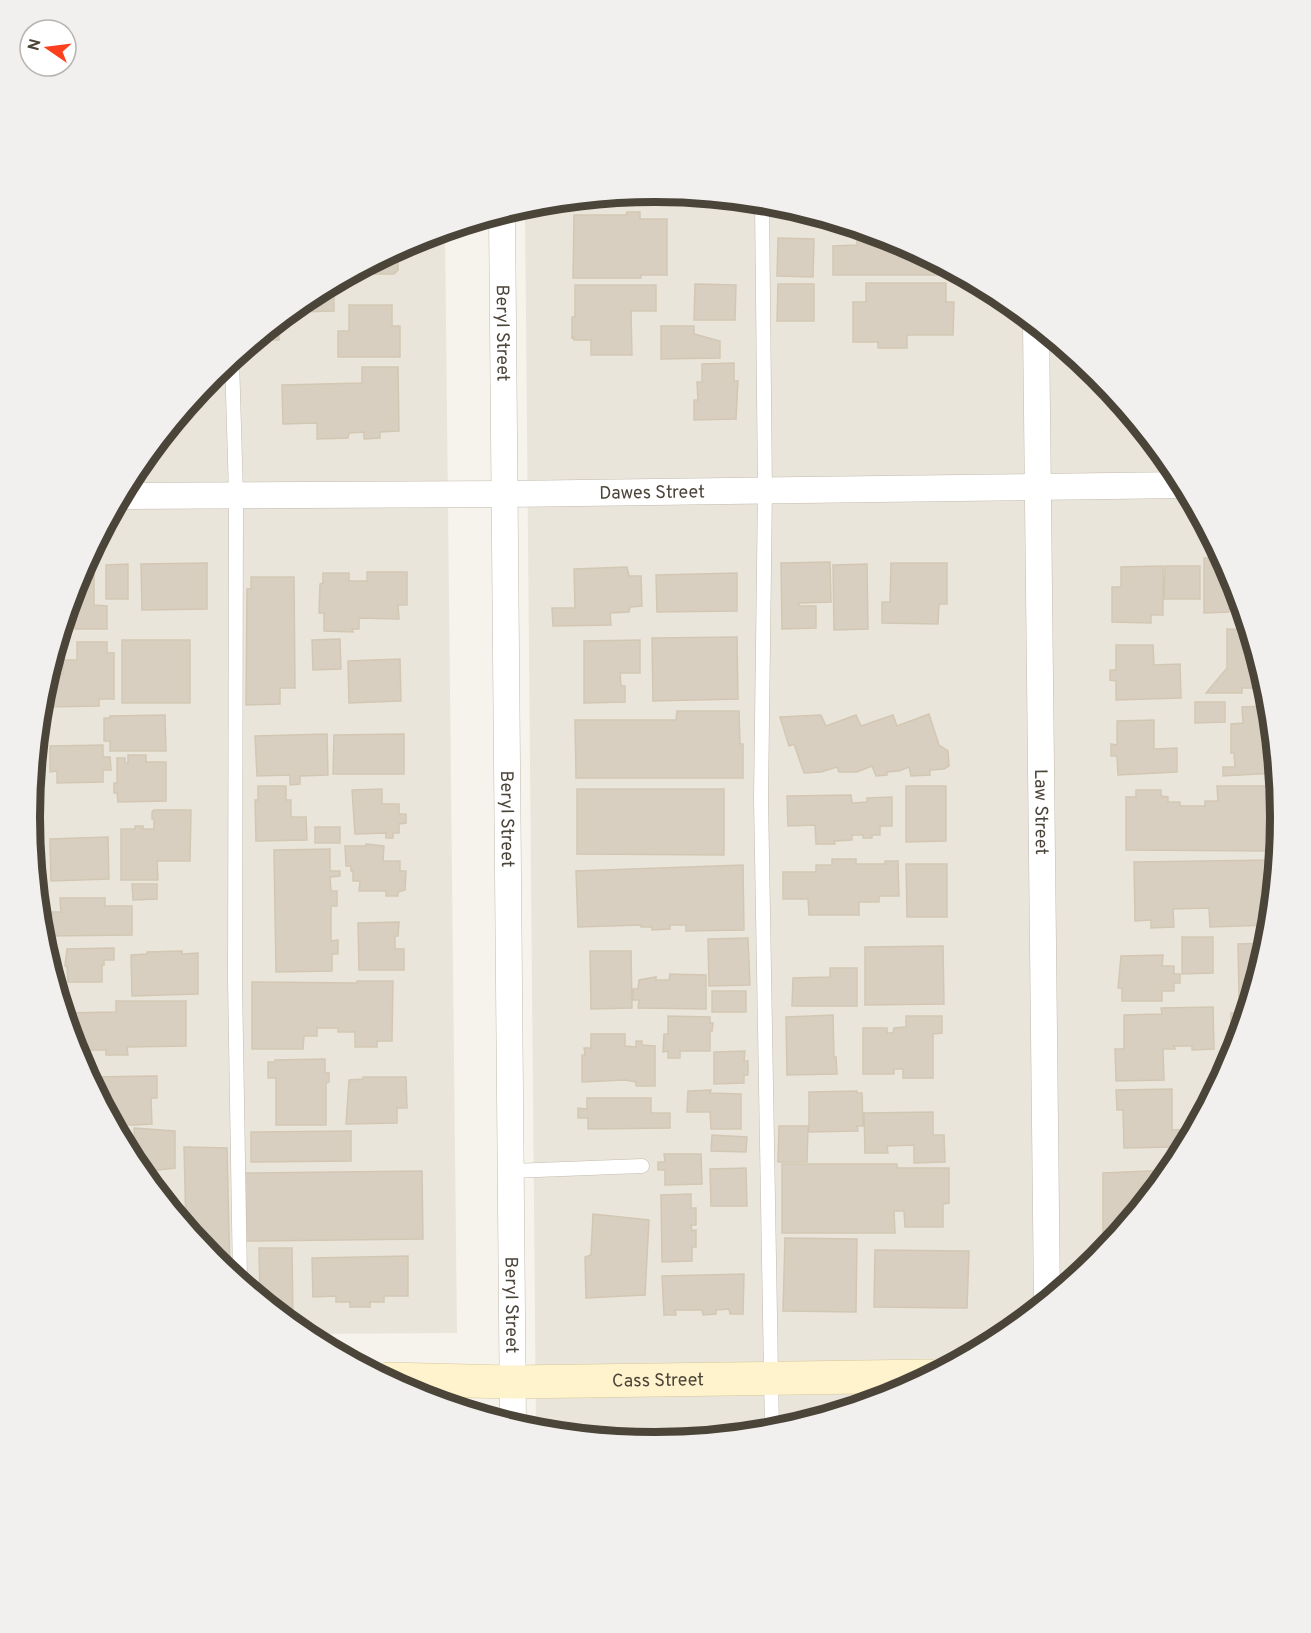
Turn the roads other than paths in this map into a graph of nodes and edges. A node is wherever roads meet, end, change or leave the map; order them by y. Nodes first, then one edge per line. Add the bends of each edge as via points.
1 (762, 211) edge
2 (502, 221) edge
3 (1036, 334) edge
4 (232, 371) edge
5 (1173, 485) edge
6 (1038, 486) junction
7 (765, 490) junction
8 (505, 494) junction
9 (236, 495) junction
10 (131, 496) edge
11 (642, 1166) dead end
12 (511, 1171) junction
13 (240, 1269) edge
14 (1047, 1290) edge
15 (910, 1376) edge
16 (771, 1378) junction
17 (408, 1379) edge
18 (513, 1382) junction
19 (513, 1415) edge
20 (772, 1420) edge

1 - 7 lane
2 - 8 street, Beryl Street
3 - 6 street, Law Street
4 - 9 lane
5 - 6 street, Dawes Street
6 - 7 street, Dawes Street
6 - 14 street, Law Street
7 - 8 street, Dawes Street
7 - 16 lane via 761,798
8 - 9 street, Dawes Street
8 - 12 street, Beryl Street
9 - 10 street, Dawes Street
9 - 13 lane via 235,981
11 - 12 lane
12 - 18 street, Beryl Street
15 - 16 street, Cass Street
16 - 18 street, Cass Street
16 - 20 lane
17 - 18 street, Cass Street
18 - 19 street, Beryl Street

